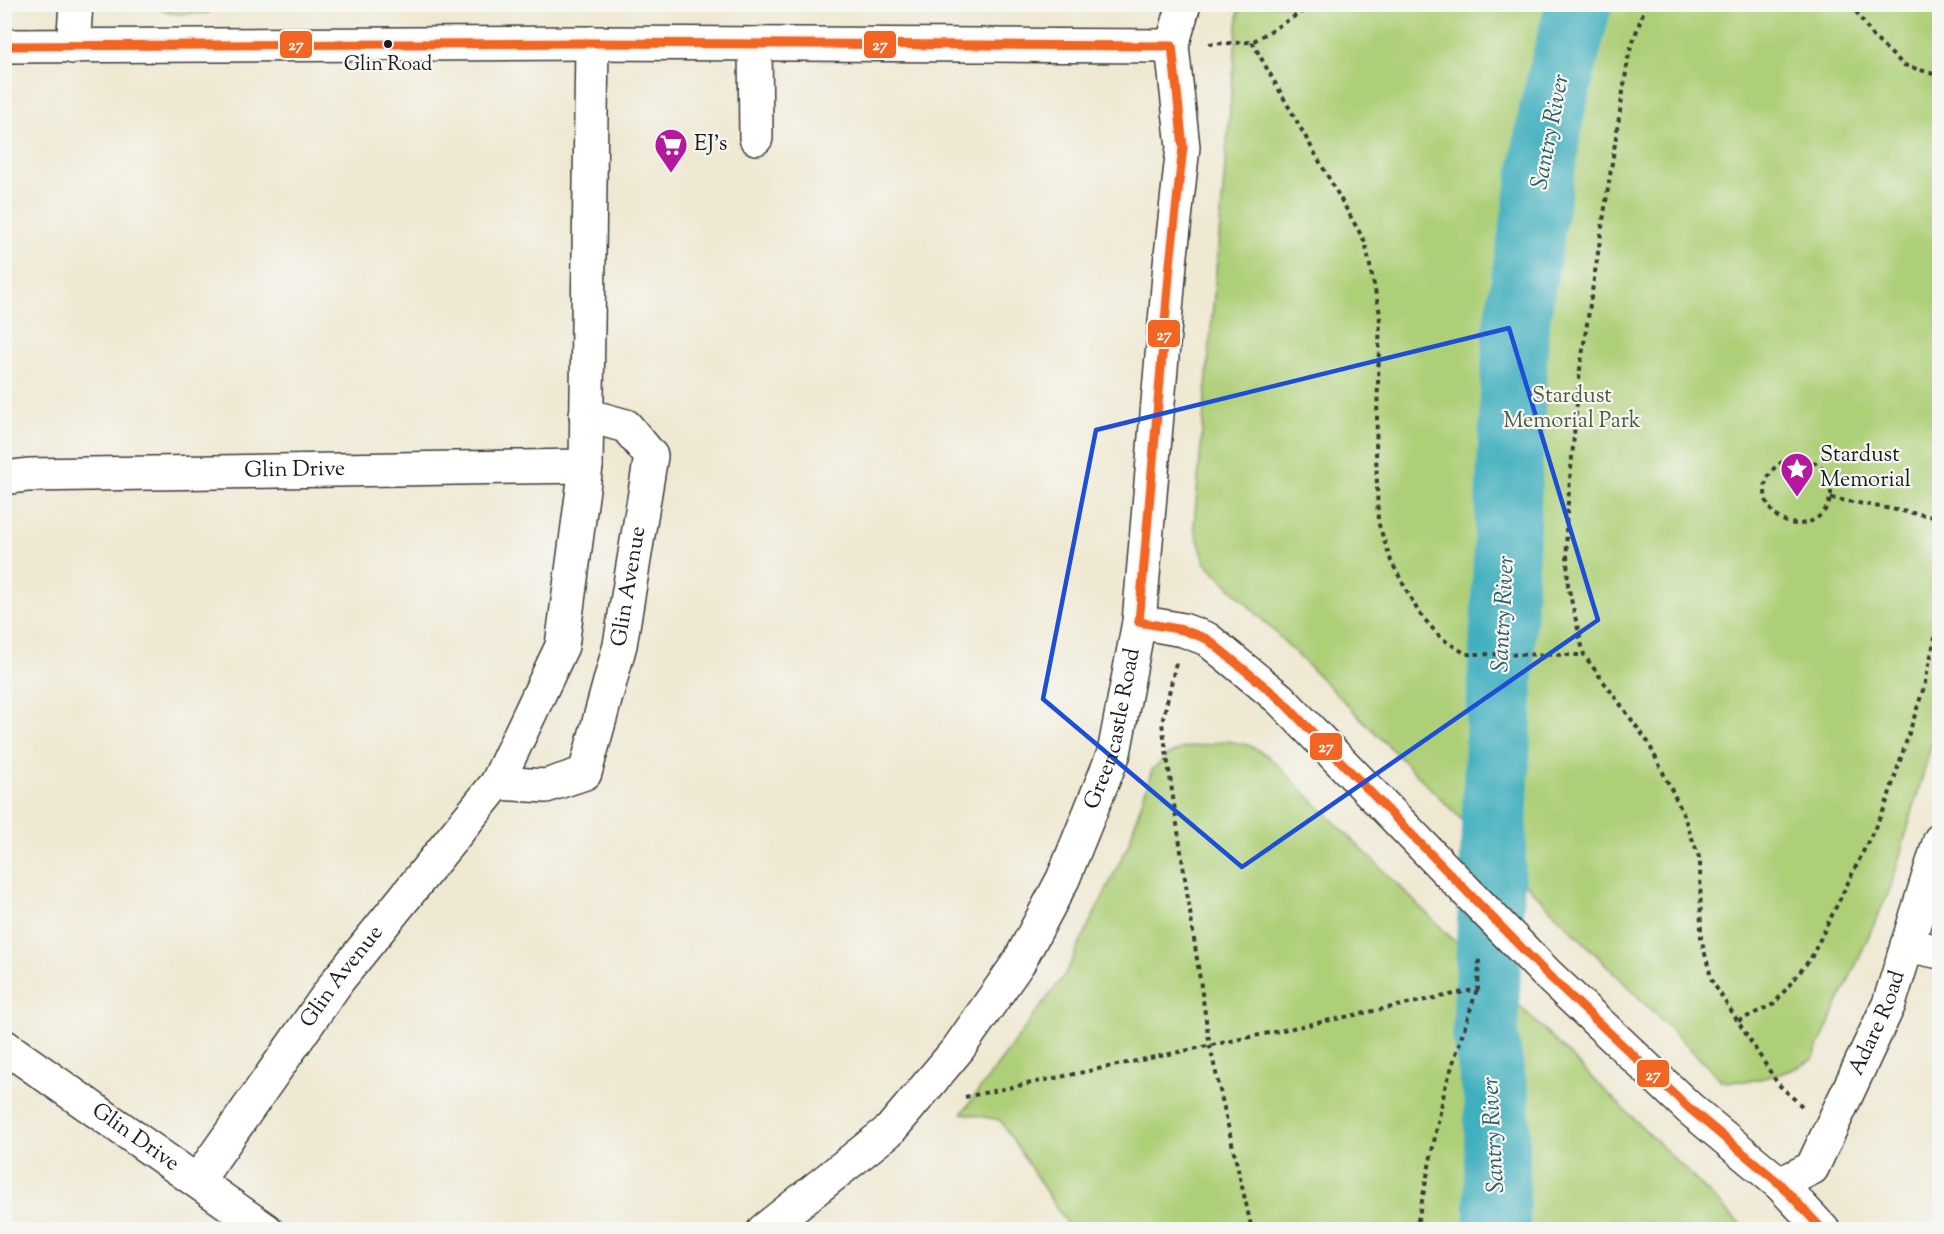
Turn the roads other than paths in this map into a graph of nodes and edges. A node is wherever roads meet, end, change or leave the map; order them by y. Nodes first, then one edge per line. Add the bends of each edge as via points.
1 (76, 4) edge
2 (1184, 4) edge
3 (591, 43) junction
4 (755, 44) junction
5 (4, 46) edge
6 (1172, 46) junction
7 (72, 47) junction
8 (756, 138) dead end
9 (586, 415) junction
10 (586, 466) junction
11 (4, 478) edge
12 (1139, 622) junction
13 (497, 783) junction
14 (1940, 840) edge
15 (1907, 945) junction
16 (1940, 952) edge
17 (4, 1046) edge
18 (198, 1180) junction
19 (1780, 1184) junction
20 (266, 1230) edge
21 (764, 1230) edge
22 (1823, 1230) edge

1 - 7 street
2 - 6 street, Greencastle Road
3 - 4 street
3 - 7 street
3 - 9 street, Glin Avenue
4 - 6 street
4 - 8 street
5 - 7 street
6 - 12 street, Greencastle Road via 1183,147
9 - 10 street, Glin Avenue
9 - 13 street, Glin Avenue via 626,426 651,456 620,645 585,773 546,786
10 - 11 street, Glin Drive
10 - 13 street, Glin Avenue via 562,646
12 - 19 street via 1207,639 1280,699 1518,944 1689,1108
12 - 21 street, Greencastle Road via 1114,753 1063,879 1019,962 936,1076 890,1130
13 - 18 street, Glin Avenue via 339,979
14 - 15 street, Adare Road
15 - 16 street
15 - 19 street, Adare Road via 1889,1004 1812,1168
17 - 18 street, Glin Drive
18 - 20 street, Glin Drive
19 - 22 street

